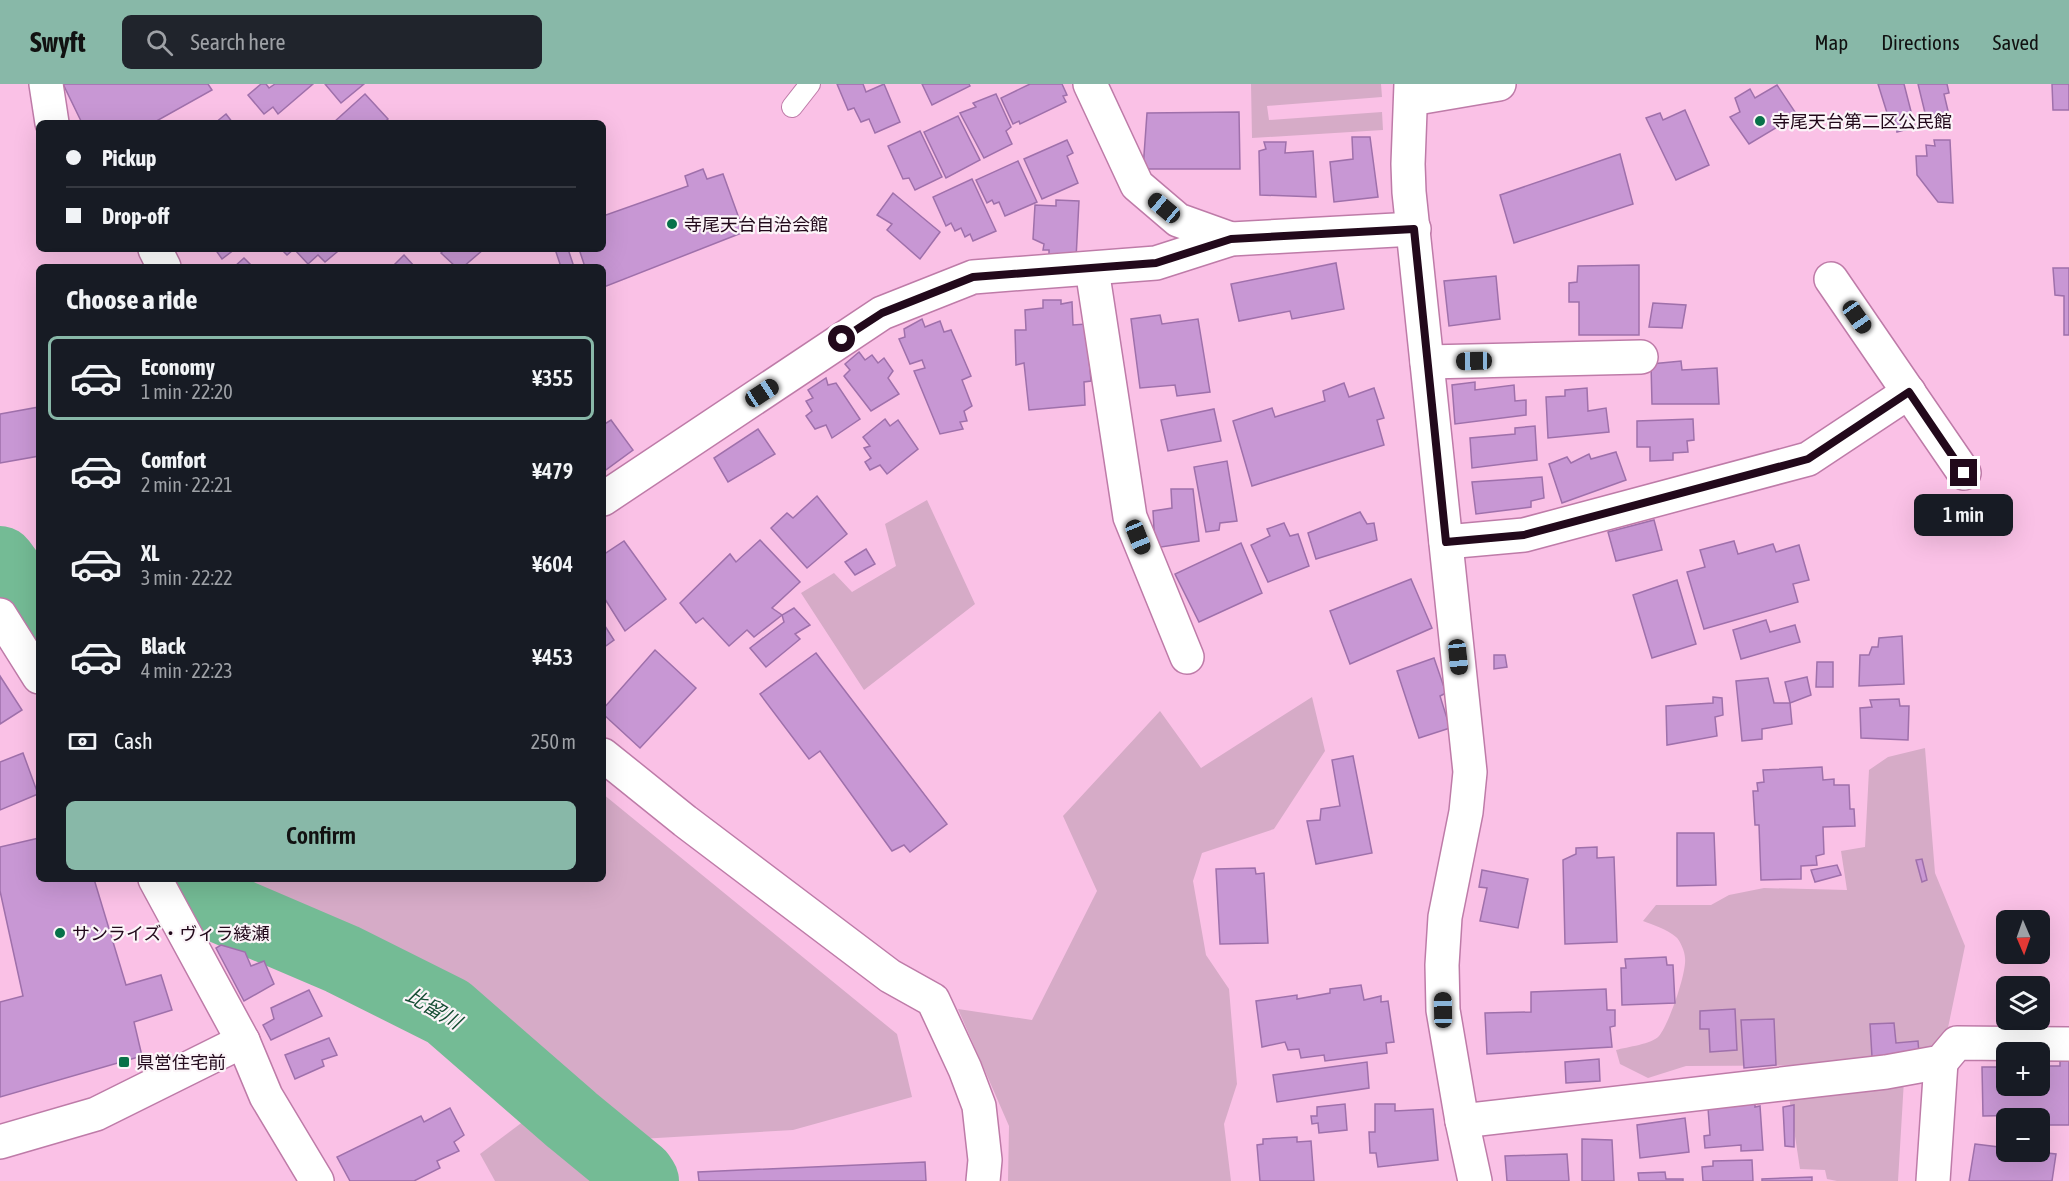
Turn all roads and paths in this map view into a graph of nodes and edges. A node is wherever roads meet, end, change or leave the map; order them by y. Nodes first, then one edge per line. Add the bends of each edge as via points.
1 (46, 84) edge
2 (810, 84) edge
3 (1090, 84) edge
4 (1499, 84) edge
5 (1411, 92) edge
6 (792, 107) dead end
7 (52, 120) edge
8 (1414, 229) junction
9 (1231, 239) junction
10 (1092, 269) junction
11 (1831, 279) dead end
12 (1641, 357) dead end
13 (1426, 362) junction
14 (1909, 392) junction
15 (1964, 473) dead end
16 (606, 497) edge
17 (1446, 542) junction
18 (0, 615) edge
19 (1187, 657) dead end
20 (36, 672) edge
21 (606, 757) edge
22 (157, 882) edge
23 (243, 1041) junction
24 (2069, 1044) edge
25 (1941, 1062) junction
26 (1462, 1121) junction
27 (0, 1142) edge
28 (316, 1181) edge
29 (983, 1181) edge
30 (1475, 1181) edge
31 (1933, 1181) edge

1 - 7 street
2 - 6 lane
3 - 9 street via 1137,185 1178,219
4 - 5 street
5 - 8 street via 1408,164
8 - 9 street
8 - 13 street
9 - 10 street via 1156,263
10 - 16 street via 973,277 882,313
10 - 19 street via 1130,517
11 - 14 street
12 - 13 street
13 - 17 street
14 - 15 street
14 - 17 street via 1808,459 1524,535
17 - 26 street via 1470,772 1445,917 1442,964 1443,1010
18 - 20 street
21 - 29 street via 890,976 933,1000 979,1106 985,1160
22 - 23 street
23 - 27 street via 96,1114
23 - 28 street via 266,1096
24 - 25 street via 1957,1043
25 - 26 street via 1886,1072
25 - 31 street
26 - 30 street

